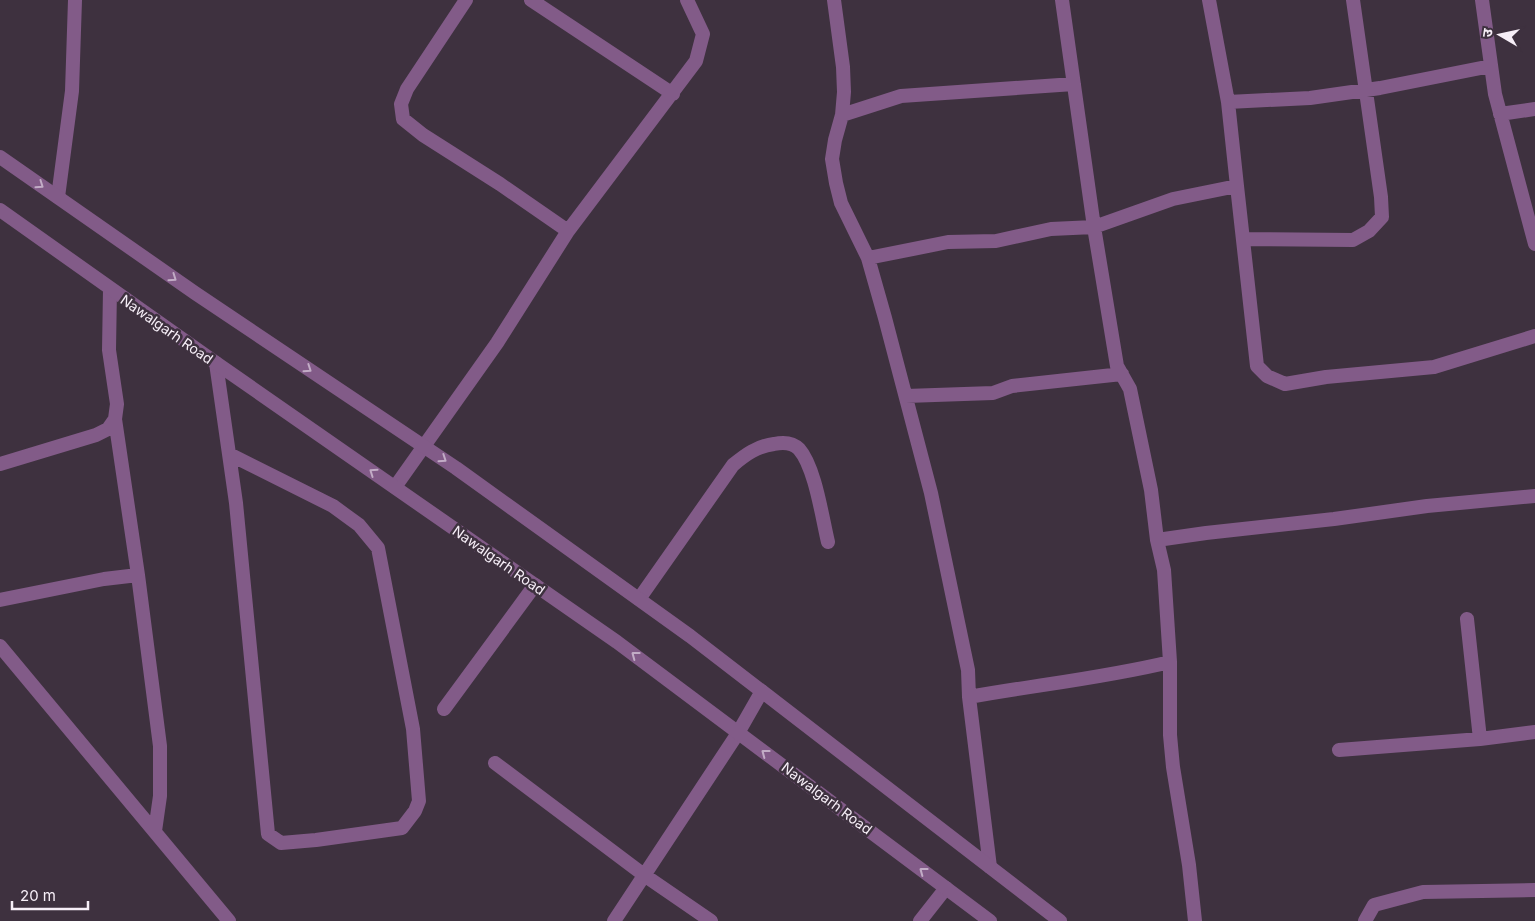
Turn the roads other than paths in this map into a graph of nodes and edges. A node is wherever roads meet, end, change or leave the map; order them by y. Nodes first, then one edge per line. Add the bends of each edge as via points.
1 (75, 0) edge
2 (466, 0) edge
3 (531, 0) edge
4 (687, 0) edge
5 (834, 0) edge
6 (1062, 0) edge
7 (1209, 0) edge
8 (1353, 0) edge
9 (1482, 0) edge
10 (1491, 66) junction
11 (1074, 84) junction
12 (1365, 90) junction
13 (673, 94) junction
14 (1228, 102) junction
15 (1535, 109) edge
16 (1500, 114) junction
17 (842, 115) junction
18 (0, 157) edge
19 (1237, 186) junction
20 (58, 197) junction
21 (0, 210) edge
22 (1094, 227) junction
23 (1533, 229) edge
24 (568, 231) junction
25 (1243, 239) junction
26 (1535, 244) edge
27 (868, 258) junction
28 (110, 289) junction
29 (1535, 336) edge
30 (216, 363) junction
31 (1122, 374) junction
32 (906, 396) junction
33 (115, 419) junction
34 (422, 446) junction
35 (229, 454) junction
36 (0, 464) edge
37 (394, 487) junction
38 (1535, 496) edge
39 (1157, 540) junction
40 (828, 542) dead end
41 (138, 575) junction
42 (535, 585) junction
43 (639, 599) junction
44 (0, 600) edge
45 (1466, 619) dead end
46 (0, 646) edge
47 (1170, 662) junction
48 (762, 691) junction
49 (969, 697) junction
50 (444, 709) dead end
51 (738, 732) junction
52 (1535, 732) edge
53 (1480, 739) junction
54 (1339, 750) dead end
55 (495, 763) dead end
56 (154, 831) junction
57 (990, 867) junction
58 (644, 875) junction
59 (946, 888) junction
60 (1535, 890) edge
61 (228, 921) edge
62 (614, 921) edge
63 (711, 921) edge
64 (920, 921) edge
65 (990, 921) edge
66 (1060, 921) edge
67 (1195, 921) edge
68 (1365, 921) edge

1 - 20 street via 72,91
2 - 24 street via 407,89 401,104 403,119
3 - 13 street
4 - 13 street via 703,34 696,62
5 - 17 street via 843,67
6 - 11 street
7 - 14 street
8 - 12 street
9 - 10 street
10 - 12 street
10 - 16 street
11 - 17 street via 901,96
11 - 22 street
12 - 14 street via 1310,98
12 - 25 street via 1382,217 1369,231 1353,240
13 - 24 street
14 - 19 street
15 - 16 street
16 - 23 street
17 - 27 street via 832,160 836,183 841,203
18 -> 20 street
19 - 22 street via 1173,199
19 - 25 street
20 -> 34 street
21 - 28 street, Nawalgarh Road
22 - 27 street via 1051,229 996,241 948,242
22 - 31 street via 1117,366
23 - 26 street
24 - 34 street via 497,343
25 - 29 street via 1257,366 1267,376 1285,384 1434,367
27 - 32 street
28 - 30 street, Nawalgarh Road
28 - 33 street via 109,350 117,404
30 - 35 street
37 -> 30 street, Nawalgarh Road
31 - 32 street via 1012,386 993,393
31 - 39 street via 1130,388 1151,490
32 - 49 street via 932,493 968,670
33 - 36 street via 108,429 96,435
33 - 41 street
34 - 37 street
34 -> 43 street
35 - 35 street via 268,834 281,843 402,828 419,801 413,729 378,548 359,525 333,506
37 - 42 street, Nawalgarh Road
38 - 39 street
39 - 47 street via 1164,570
40 - 43 street via 806,460 798,448 786,442 768,444 748,452 733,465
41 - 44 street
41 - 56 street via 160,746 160,796
42 - 50 street
51 -> 42 street, Nawalgarh Road
43 - 48 street
45 - 53 street
46 - 56 street
47 - 49 street
47 - 67 street via 1173,767
48 - 51 street
48 - 57 street
49 - 57 street
51 - 58 street
59 -> 51 street, Nawalgarh Road
52 - 53 street
53 - 54 street
55 - 58 street
56 - 61 street
57 - 66 street
58 - 62 street
58 - 63 street
59 - 64 street
59 - 65 street, Nawalgarh Road
60 - 68 street via 1423,892 1374,905

